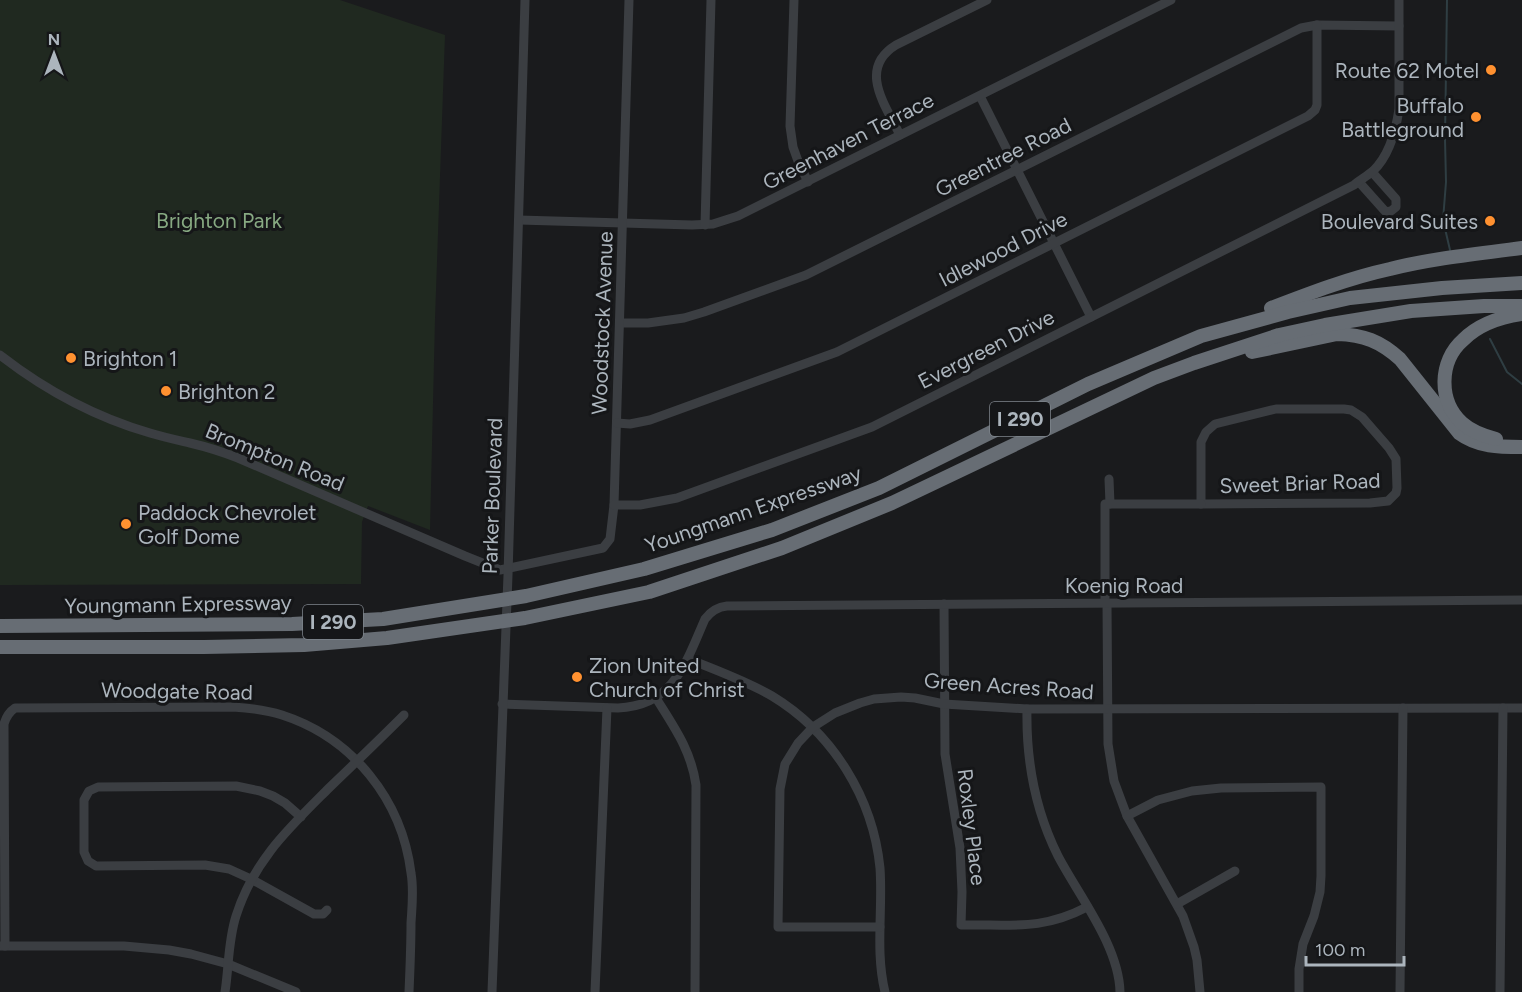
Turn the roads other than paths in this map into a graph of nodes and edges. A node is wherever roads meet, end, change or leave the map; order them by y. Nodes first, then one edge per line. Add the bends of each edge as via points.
1 (525, 0) edge
2 (629, 0) edge
3 (711, 0) edge
4 (794, 0) edge
5 (987, 0) edge
6 (1172, 0) edge
7 (1399, 0) edge
8 (1317, 25) junction
9 (1399, 26) junction
10 (980, 96) junction
11 (900, 135) junction
12 (1017, 169) junction
13 (1372, 172) junction
14 (807, 182) junction
15 (1359, 182) junction
16 (519, 220) junction
17 (622, 223) junction
18 (705, 225) junction
19 (1054, 244) junction
20 (1522, 248) edge
21 (1522, 283) edge
22 (1522, 306) edge
23 (1522, 314) edge
24 (1091, 317) junction
25 (620, 323) junction
26 (1201, 336) junction
27 (0, 355) edge
28 (1194, 363) junction
29 (617, 423) junction
30 (1522, 439) edge
31 (1522, 447) edge
32 (1109, 479) dead end
33 (1110, 504) junction
34 (1201, 504) junction
35 (614, 505) junction
36 (508, 568) junction
37 (1522, 600) edge
38 (1106, 603) junction
39 (944, 604) junction
40 (0, 626) edge
41 (0, 647) edge
42 (688, 659) junction
43 (656, 698) junction
44 (502, 704) junction
45 (944, 704) junction
46 (607, 708) junction
47 (1403, 708) junction
48 (1503, 708) junction
49 (1522, 708) edge
50 (1028, 709) junction
51 (1107, 710) junction
52 (404, 715) dead end
53 (813, 727) junction
54 (358, 761) junction
55 (1127, 816) junction
56 (301, 817) junction
57 (1235, 871) dead end
58 (251, 879) junction
59 (1177, 904) junction
60 (1087, 907) junction
61 (327, 910) dead end
62 (880, 927) junction
63 (2, 946) edge
64 (228, 964) junction
65 (225, 992) edge
66 (296, 992) edge
67 (409, 992) edge
68 (492, 992) edge
69 (595, 992) edge
70 (694, 992) edge
71 (885, 992) edge
72 (1120, 992) edge
73 (1200, 992) edge
74 (1299, 992) edge
75 (1400, 992) edge
76 (1500, 992) edge

1 - 16 street, Parker Boulevard
2 - 17 street, Woodstock Avenue
3 - 18 street
4 - 14 street via 790,126 793,147
5 - 11 street via 896,45 880,60 876,73 878,88
6 - 10 street, Greenhaven Terrace
7 - 9 street, Evergreen Drive
8 - 9 street, Greentree Road
8 - 12 street, Greentree Road via 1301,28
8 - 19 street, Idlewood Drive via 1317,105 1312,113
9 - 13 street, Evergreen Drive via 1397,122 1389,147
10 - 11 street, Greenhaven Terrace
10 - 12 street
11 - 14 street, Greenhaven Terrace
12 - 19 street
12 - 25 street, Greentree Road via 806,275 684,318
13 - 15 street, Evergreen Drive
13 - 15 street via 1395,199 1394,209 1386,212
14 - 18 street, Greenhaven Terrace via 738,216
15 - 24 street, Evergreen Drive
16 - 17 street, Greenhaven Terrace
16 - 36 street, Parker Boulevard
17 - 18 street, Greenhaven Terrace
17 - 25 street, Woodstock Avenue
19 - 24 street
19 - 29 street, Idlewood Drive via 837,352 650,420
20 - 26 highway via 1373,273
21 - 26 highway, Youngmann Expressway / I 290 via 1350,298
22 - 28 highway, Youngmann Expressway / I 290 via 1375,316 1279,335
23 - 30 highway via 1492,322 1462,340 1447,364 1444,379 1448,403 1462,423 1495,439
24 - 35 street, Evergreen Drive via 872,427 677,498
25 - 29 street, Woodstock Avenue
26 - 40 highway, Youngmann Expressway / I 290 via 1088,384 879,488 771,530 644,569 526,596 382,619 292,624
27 - 36 street, Brompton Road via 58,395 116,422 220,451 474,560 500,570
28 - 31 highway via 1337,334 1360,336 1379,343 1400,359 1466,438 1485,445
28 - 41 highway, Youngmann Expressway / I 290 via 1154,378 892,503 782,548 649,592 486,625 387,638 304,645
29 - 35 street, Woodstock Avenue
32 - 33 street
33 - 34 street, Sweet Briar Road
33 - 38 street via 1105,504
34 - 34 street, Sweet Briar Road via 1384,502 1396,493 1397,465 1389,448 1351,410 1268,410 1215,424 1206,432 1201,442
35 - 36 street, Woodstock Avenue via 610,539 603,548
36 - 44 street, Parker Boulevard
37 - 38 street, Koenig Road
38 - 39 street, Koenig Road
38 - 51 street
39 - 42 street, Koenig Road via 727,606 714,610 705,619
39 - 45 street, Roxley Place
42 - 43 street via 671,686
42 - 53 street via 770,695
43 - 46 street via 631,708
43 - 70 street via 688,752 696,784
44 - 46 street
44 - 68 street, Parker Boulevard
45 - 50 street, Green Acres Road
45 - 53 street, Green Acres Road via 908,698 874,699 835,713
45 - 60 street, Roxley Place via 946,767 962,870 961,925 1031,925 1062,919
46 - 69 street
47 - 48 street, Green Acres Road
47 - 51 street, Green Acres Road
47 - 75 street
48 - 49 street, Green Acres Road
48 - 76 street
50 - 51 street, Green Acres Road
50 - 60 street via 1028,752 1038,806 1054,848
51 - 55 street via 1110,763
52 - 54 street
53 - 62 street via 846,768 871,822 880,870
53 - 62 street, Green Acres Road via 791,753 782,776 778,927
54 - 56 street
54 - 63 street, Woodgate Road via 309,726 252,709 15,708 4,724
54 - 67 street, Woodgate Road via 392,807 409,857 413,887
55 - 59 street
55 - 74 street via 1158,800 1192,791 1321,788 1320,892 1303,944
56 - 58 street via 268,853
56 - 58 street via 273,796 236,786 98,787 86,794 84,852 91,864 217,866
57 - 59 street
58 - 61 street via 314,914
58 - 64 street via 232,930
59 - 73 street via 1194,947
60 - 72 street via 1111,951
62 - 71 street
63 - 64 street via 146,947
64 - 65 street
64 - 66 street

